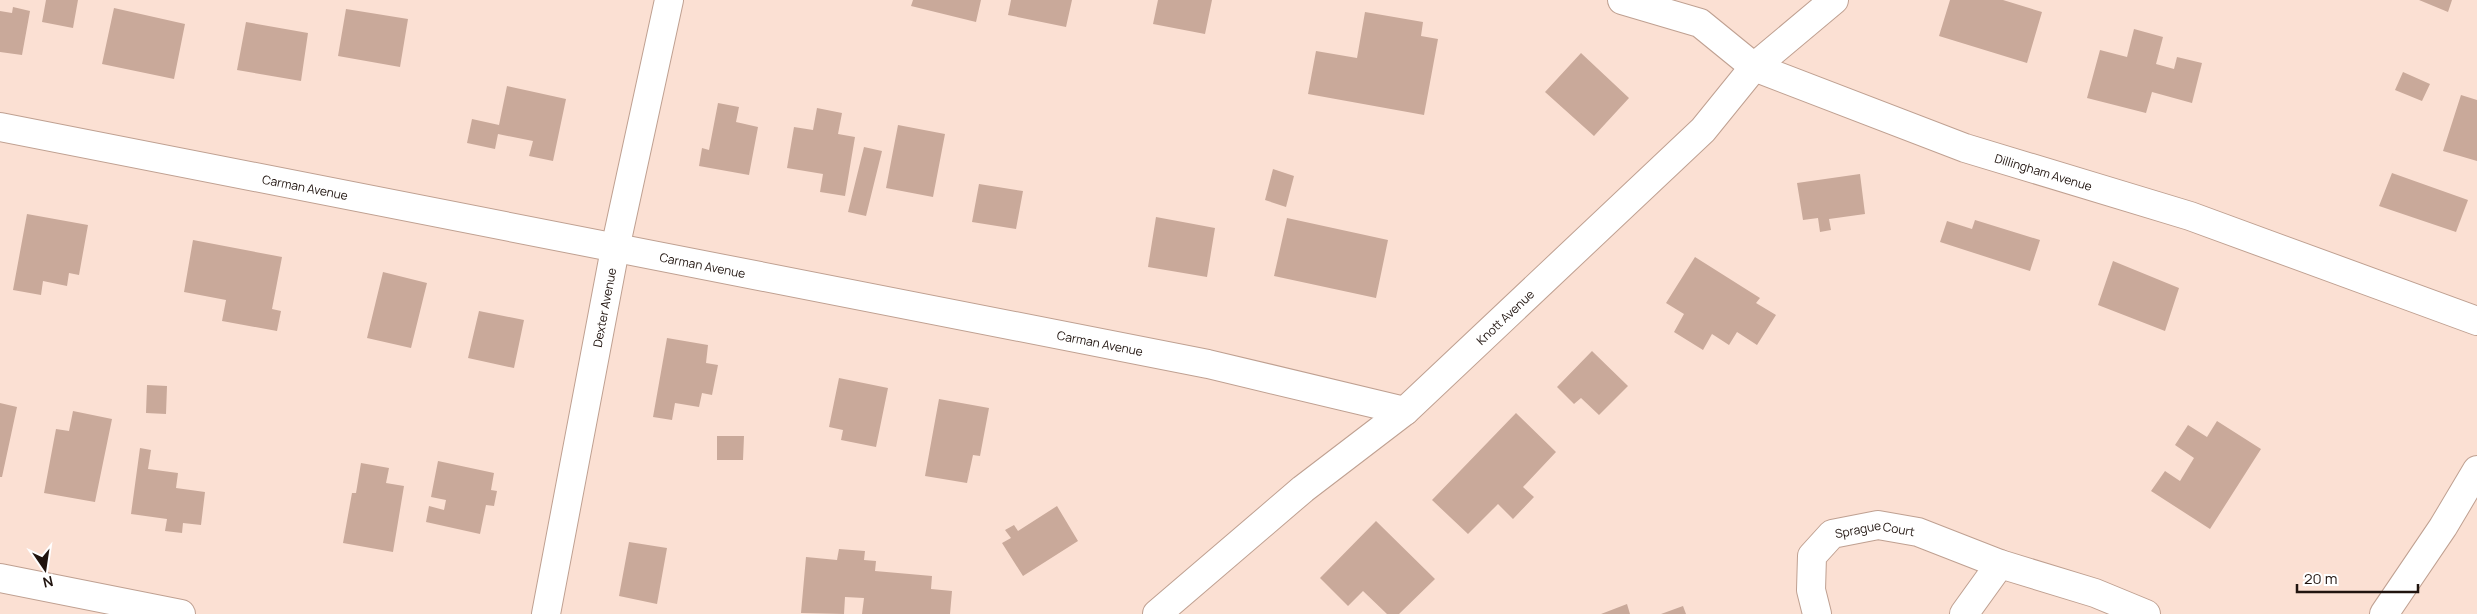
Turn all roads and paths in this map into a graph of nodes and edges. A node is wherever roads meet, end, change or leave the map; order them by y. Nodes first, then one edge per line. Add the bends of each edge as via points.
1 (669, 0) edge
2 (1622, 0) edge
3 (1834, 0) edge
4 (1754, 67) junction
5 (0, 127) edge
6 (615, 249) junction
7 (2477, 321) edge
8 (1405, 411) junction
9 (2477, 470) edge
10 (2000, 564) junction
11 (0, 578) edge
12 (181, 614) edge
13 (546, 614) edge
14 (1157, 614) edge
15 (1817, 614) edge
16 (1964, 614) edge
17 (2146, 614) edge
18 (2384, 614) edge

1 - 6 street, Dexter Avenue
2 - 4 street, Dillingham Avenue via 1700,23
3 - 4 street, Knott Avenue
4 - 7 street, Dillingham Avenue via 1965,148 2190,216
4 - 8 street, Knott Avenue via 1703,130
5 - 6 street, Carman Avenue
6 - 8 street, Carman Avenue via 1208,364
6 - 13 street, Dexter Avenue
8 - 14 street, Knott Avenue via 1304,489
9 - 18 street
10 - 15 street, Sprague Court via 1918,532 1886,526 1832,534 1812,556 1811,590
10 - 16 street
10 - 17 street, Sprague Court via 2095,593
11 - 12 street

